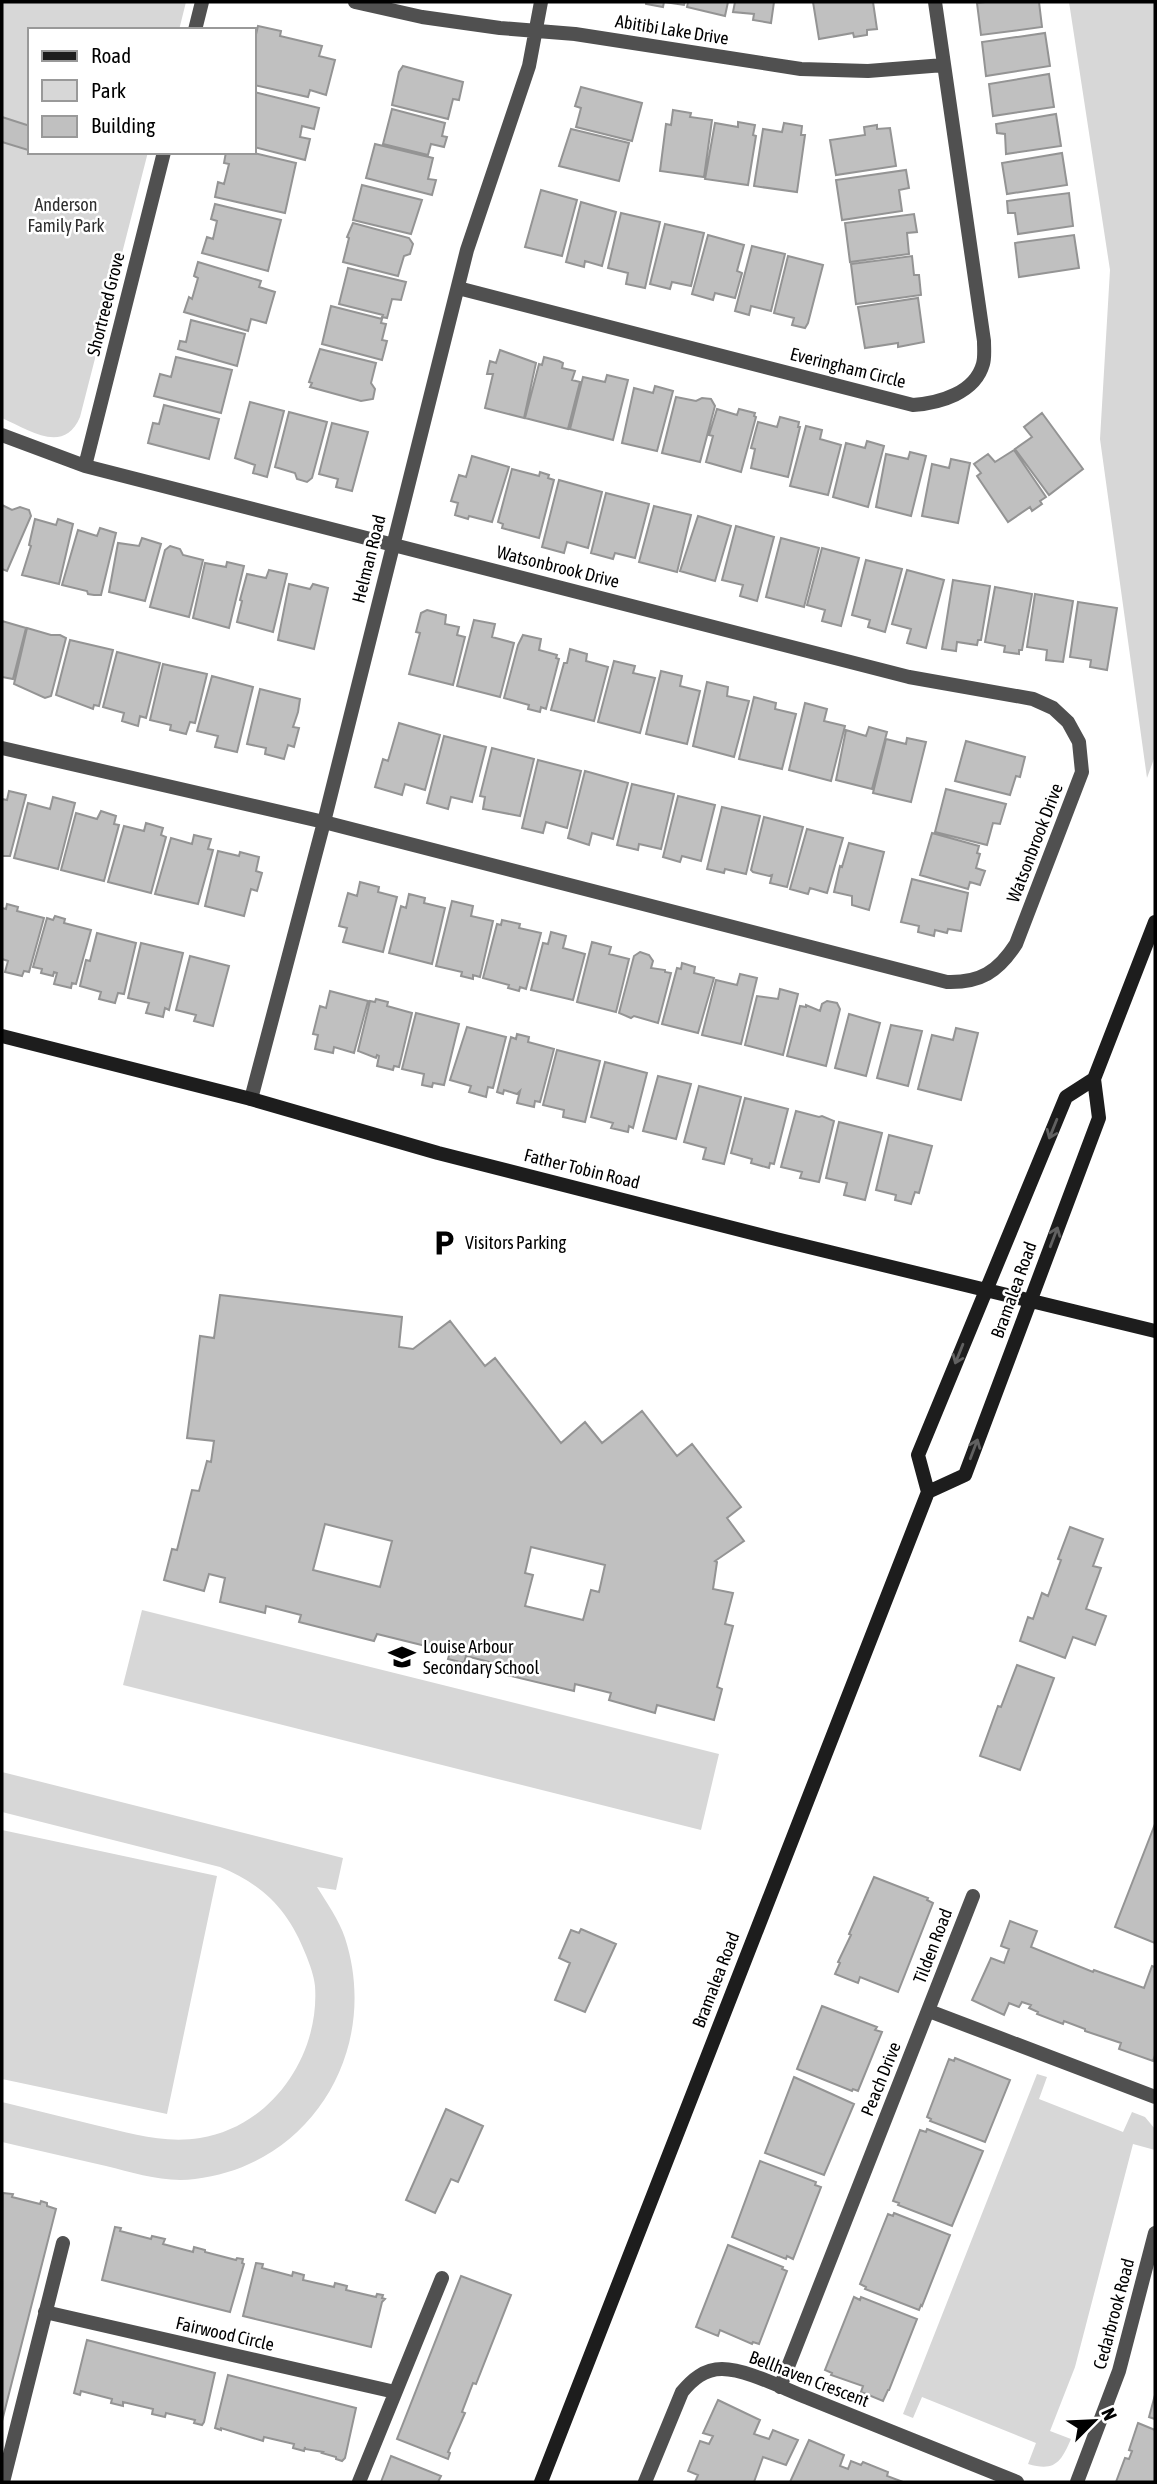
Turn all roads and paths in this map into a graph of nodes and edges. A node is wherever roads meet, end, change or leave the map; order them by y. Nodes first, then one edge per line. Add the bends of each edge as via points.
1 (202, 2) edge
2 (355, 2) edge
3 (541, 2) edge
4 (935, 2) edge
5 (196, 28) edge
6 (536, 31) junction
7 (944, 65) junction
8 (163, 154) edge
9 (457, 288) junction
10 (2, 435) edge
11 (85, 466) junction
12 (393, 544) junction
13 (2, 748) edge
14 (324, 822) junction
15 (1155, 922) edge
16 (2, 1036) edge
17 (1094, 1079) junction
18 (251, 1099) junction
19 (985, 1291) junction
20 (1030, 1301) junction
21 (1155, 1331) edge
22 (928, 1492) junction
23 (973, 1896) dead end
24 (929, 2011) junction
25 (1155, 2097) edge
26 (1155, 2233) edge
27 (62, 2243) dead end
28 (442, 2278) dead end
29 (45, 2312) junction
30 (780, 2387) junction
31 (395, 2392) junction
32 (3, 2482) edge
33 (359, 2482) edge
34 (541, 2482) edge
35 (645, 2482) edge
36 (1017, 2482) edge
37 (1077, 2482) edge

1 - 5 street
2 - 6 street, Abitibi Lake Drive via 422,17
3 - 6 street
4 - 7 street, Everingham Circle
6 - 7 street, Abitibi Lake Drive via 801,69 868,71
6 - 9 street, Helman Road via 529,66
7 - 9 street, Everingham Circle via 984,351 975,379 948,398 913,405
8 - 11 street, Shortreed Grove
9 - 12 street, Helman Road
10 - 11 street, Watsonbrook Drive
11 - 12 street, Watsonbrook Drive
12 - 14 street, Helman Road
12 - 14 street, Watsonbrook Drive via 909,677 1033,699 1068,722 1079,742 1082,772 1016,944 994,970 967,983 947,982
13 - 14 street, Watsonbrook Drive
14 - 18 street, Helman Road
15 - 17 main road, Bramalea Road
16 - 18 main road, Father Tobin Road
17 -> 19 main road, Bramalea Road via 1066,1097
20 -> 17 main road, Bramalea Road via 1099,1118
18 - 19 main road, Father Tobin Road via 438,1153
19 - 20 main road, Father Tobin Road
19 -> 22 main road, Bramalea Road via 918,1455
20 - 21 main road, Father Tobin Road
22 -> 20 main road, Bramalea Road via 965,1475
22 - 34 main road, Bramalea Road
23 - 24 street, Tilden Road
24 - 25 street
24 - 30 street, Peach Drive
26 - 37 street, Cedarbrook Road via 1119,2371
27 - 29 street
28 - 31 street
29 - 31 street, Fairwood Circle
29 - 32 street
30 - 35 street, Bellhaven Crescent via 720,2369 692,2381 682,2392
30 - 36 street, Bellhaven Crescent
31 - 33 street

